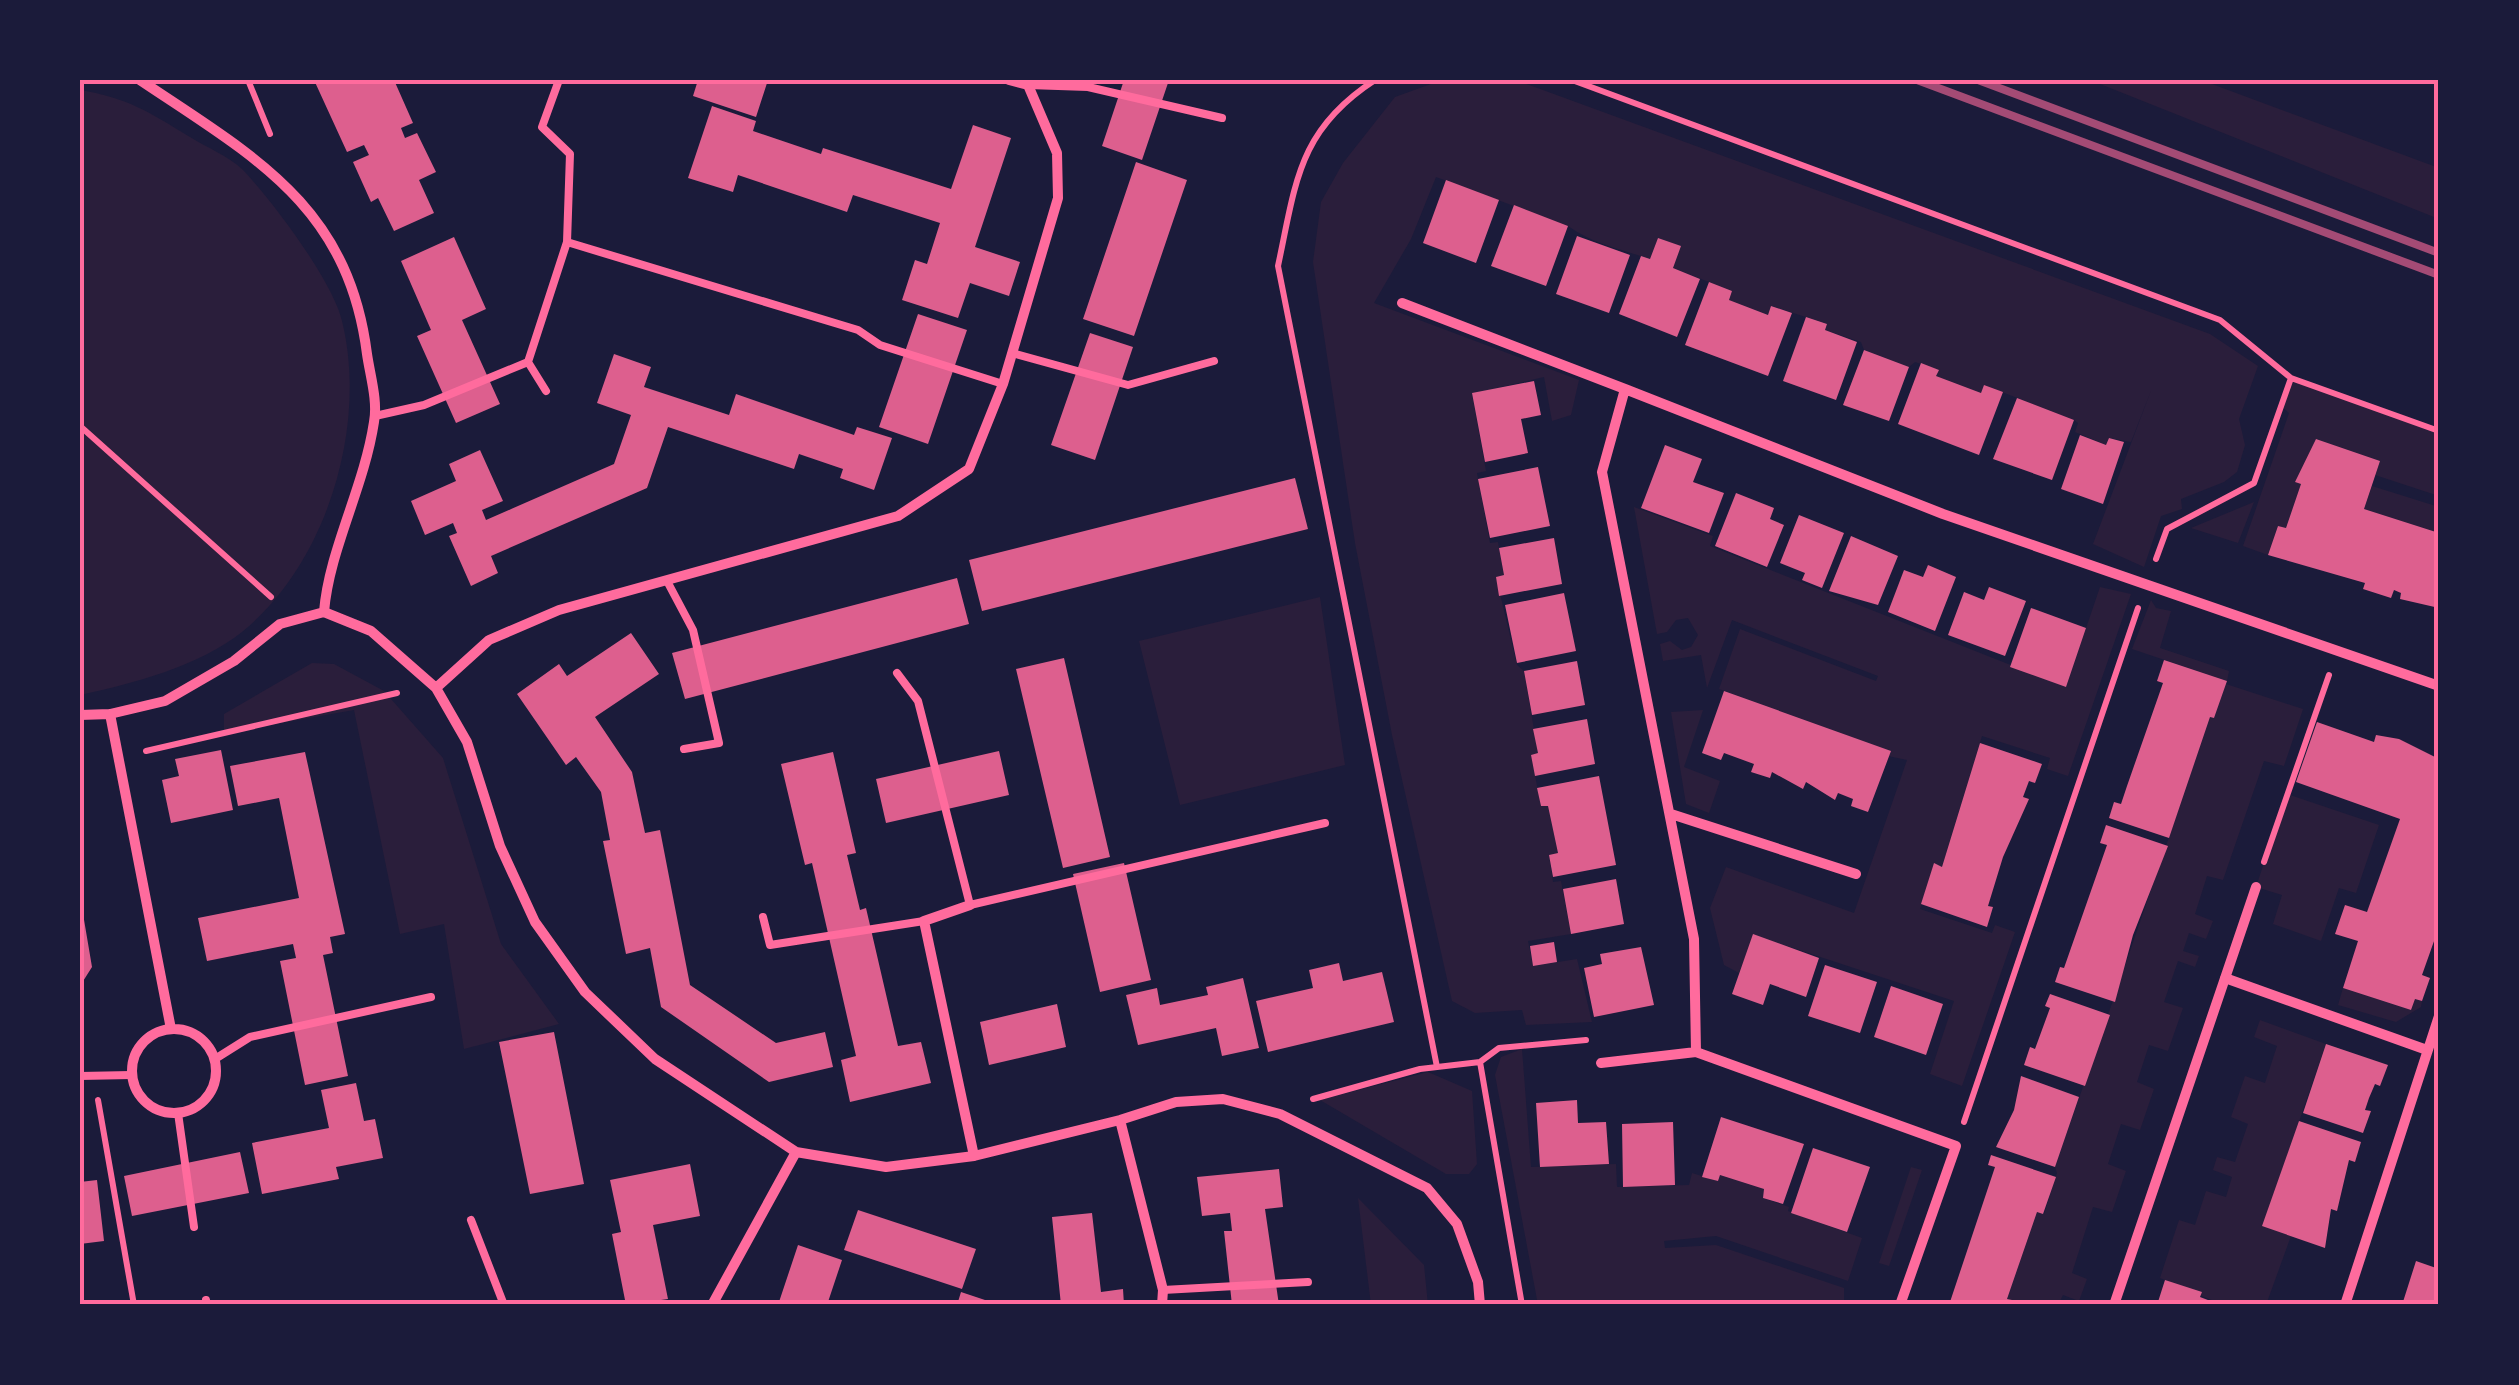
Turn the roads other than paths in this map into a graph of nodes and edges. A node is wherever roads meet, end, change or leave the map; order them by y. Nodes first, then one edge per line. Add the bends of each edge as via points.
1 (140, 80) edge
2 (559, 80) edge
3 (1009, 80) edge
4 (1028, 85) junction
5 (1222, 118) dead end
6 (567, 242) junction
7 (1402, 304) dead end
8 (1012, 353) junction
9 (1214, 361) dead end
10 (528, 362) junction
11 (1003, 384) junction
12 (1625, 389) junction
13 (546, 392) dead end
14 (376, 416) junction
15 (667, 581) junction
16 (324, 612) junction
17 (897, 673) dead end
18 (2439, 686) edge
19 (436, 688) junction
20 (110, 714) junction
21 (80, 715) edge
22 (684, 748) dead end
23 (1671, 814) junction
24 (1326, 822) dead end
25 (1856, 874) dead end
26 (2256, 886) road end
27 (970, 905) junction
28 (764, 918) dead end
29 (924, 921) junction
30 (2225, 978) junction
31 (431, 997) dead end
32 (2439, 1016) edge
33 (171, 1028) junction
34 (2427, 1050) junction
35 (1696, 1052) junction
36 (215, 1060) junction
37 (1601, 1063) dead end
38 (131, 1075) junction
39 (80, 1076) edge
40 (178, 1114) junction
41 (1120, 1120) junction
42 (796, 1152) junction
43 (974, 1156) junction
44 (471, 1220) dead end
45 (194, 1227) dead end
46 (1308, 1282) dead end
47 (1164, 1290) junction
48 (504, 1305) edge
49 (712, 1305) edge
50 (1162, 1305) edge
51 (1480, 1305) edge
52 (1900, 1305) edge
53 (2114, 1305) edge
54 (2345, 1305) edge

1 - 14 street via 270,168 318,218 362,312
2 - 6 lane via 542,127 570,154
3 - 4 street
4 - 5 lane via 1088,88
4 - 8 street via 1057,153 1058,198
6 - 10 lane
6 - 11 lane via 858,330 880,345
7 - 12 street
8 - 9 lane via 1128,385
8 - 11 street
10 - 13 lane
10 - 14 lane via 424,405
11 - 15 street via 969,468 941,492 898,516
12 - 18 street via 1943,514
12 - 23 street via 1602,472
14 - 16 street via 362,486 326,583
15 - 19 street via 558,610 489,640
15 - 22 lane via 693,630 719,743
16 - 19 street via 371,630
16 - 20 street via 280,624 234,661 164,701
17 - 27 lane via 918,701
19 - 42 street via 467,742 500,846 535,922 586,992 655,1058
20 - 21 street
20 - 33 street
23 - 25 street
23 - 35 street via 1694,939
24 - 27 lane
26 - 30 street
27 - 29 street
28 - 29 lane via 770,945
29 - 43 street
30 - 34 street
30 - 53 street
31 - 36 lane via 250,1037
32 - 34 street
33 - 36 street via 206,1042
33 - 38 street via 150,1036 135,1053
34 - 54 street
35 - 37 street
35 - 52 street via 1956,1146
36 - 40 street via 214,1084 200,1104
38 - 39 lane
38 - 40 street via 138,1096 156,1110
40 - 45 lane
41 - 43 street
41 - 47 street
41 - 51 street via 1176,1102 1223,1100 1280,1114 1427,1188 1456,1224
42 - 43 street via 886,1167
42 - 49 street
44 - 48 lane
46 - 47 lane
47 - 50 street

